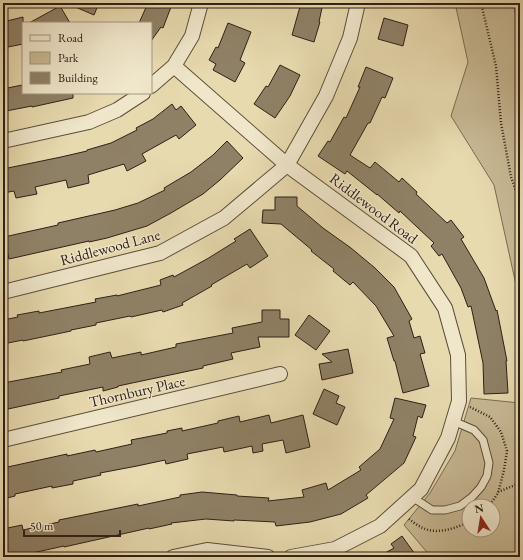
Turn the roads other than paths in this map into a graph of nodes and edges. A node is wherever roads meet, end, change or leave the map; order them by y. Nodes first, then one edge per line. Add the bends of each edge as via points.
1 (201, 3) edge
2 (358, 3) edge
3 (174, 66) junction
4 (152, 85) edge
5 (141, 94) edge
6 (3, 141) edge
7 (287, 165) junction
8 (3, 292) edge
9 (280, 374) dead end
10 (453, 421) junction
11 (3, 440) edge
12 (412, 497) junction
13 (173, 557) edge
14 (268, 557) edge
15 (291, 557) edge

1 - 3 street via 192,36
2 - 7 street, Riddlewood Lane via 350,38 326,96
3 - 4 street
3 - 7 street, Riddlewood Road
5 - 6 street via 116,110 88,122
7 - 8 street, Riddlewood Lane via 224,218 160,253
7 - 10 street, Riddlewood Road via 411,256 445,308 458,355 459,401
9 - 11 street, Thornbury Place
10 - 12 street, Riddlewood Road via 448,438 421,489
10 - 12 lane via 474,430 483,440 489,463 487,476 481,487 460,506 432,510
12 - 15 street, Riddlewood Road via 380,526 335,549
13 - 14 street via 207,550

